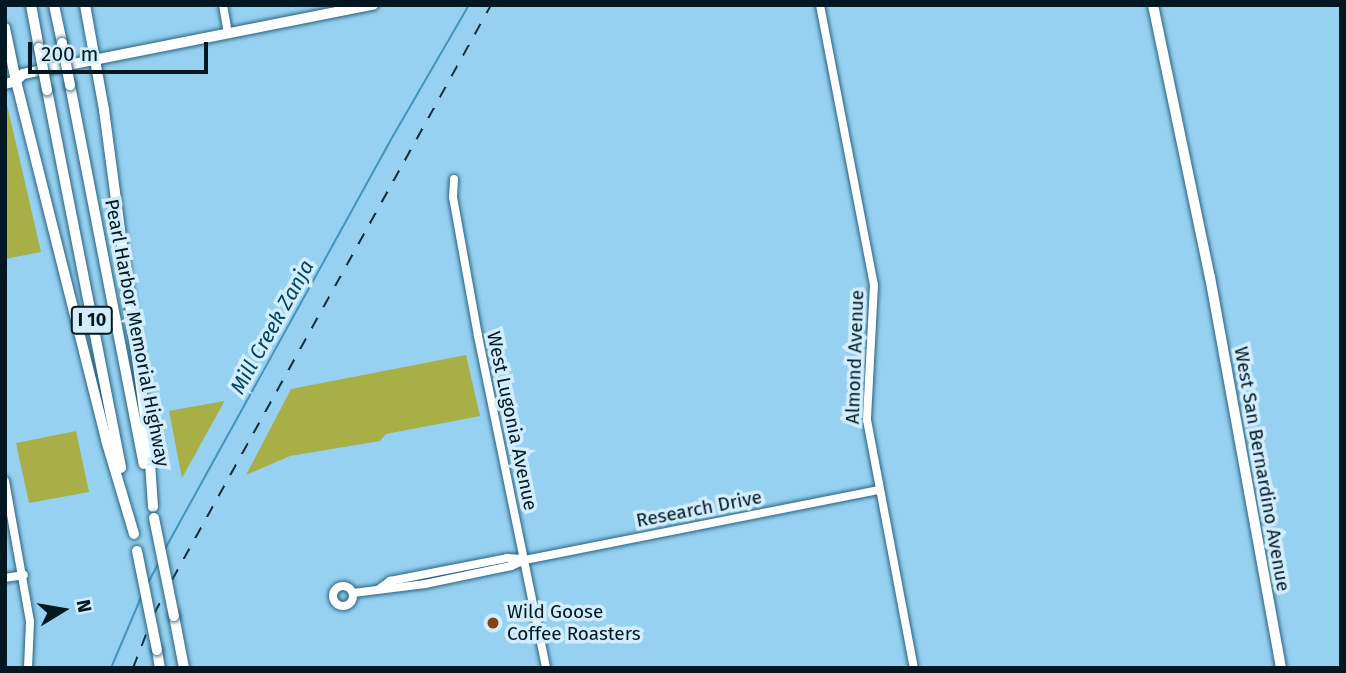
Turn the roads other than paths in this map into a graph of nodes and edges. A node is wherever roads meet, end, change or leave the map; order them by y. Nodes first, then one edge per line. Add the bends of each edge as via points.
1 (31, 5) edge
2 (54, 5) edge
3 (85, 5) edge
4 (223, 5) edge
5 (373, 5) edge
6 (820, 5) edge
7 (1153, 5) edge
8 (5, 28) edge
9 (228, 32) junction
10 (96, 59) junction
11 (12, 76) edge
12 (454, 179) dead end
13 (5, 481) edge
14 (879, 490) junction
15 (154, 513) junction
16 (134, 534) junction
17 (525, 560) junction
18 (24, 575) junction
19 (5, 578) edge
20 (353, 593) dead end
21 (28, 668) edge
22 (160, 668) edge
23 (184, 668) edge
24 (546, 668) edge
25 (915, 668) edge
26 (1281, 668) edge

1 - 16 highway, I 10, bridge
2 - 15 highway, Pearl Harbor Memorial Highway / I 10, bridge
3 - 10 highway
4 - 9 street
5 - 9 main road
6 - 14 street, Almond Avenue via 874,285 866,405
7 - 26 main road, West San Bernardino Avenue via 1210,277
8 - 11 highway
9 - 10 main road
10 - 11 main road
10 - 15 highway
11 - 16 highway
12 - 17 street, West Lugonia Avenue via 466,269
13 - 18 street
14 - 17 street, Research Drive
14 - 25 street, Almond Avenue
15 - 23 highway, Pearl Harbor Memorial Highway / I 10, bridge
16 - 22 highway, I 10, bridge
17 - 20 street, Research Drive via 507,558 390,581 379,589
17 - 24 street, West Lugonia Avenue
18 - 19 street
18 - 21 street via 32,640

